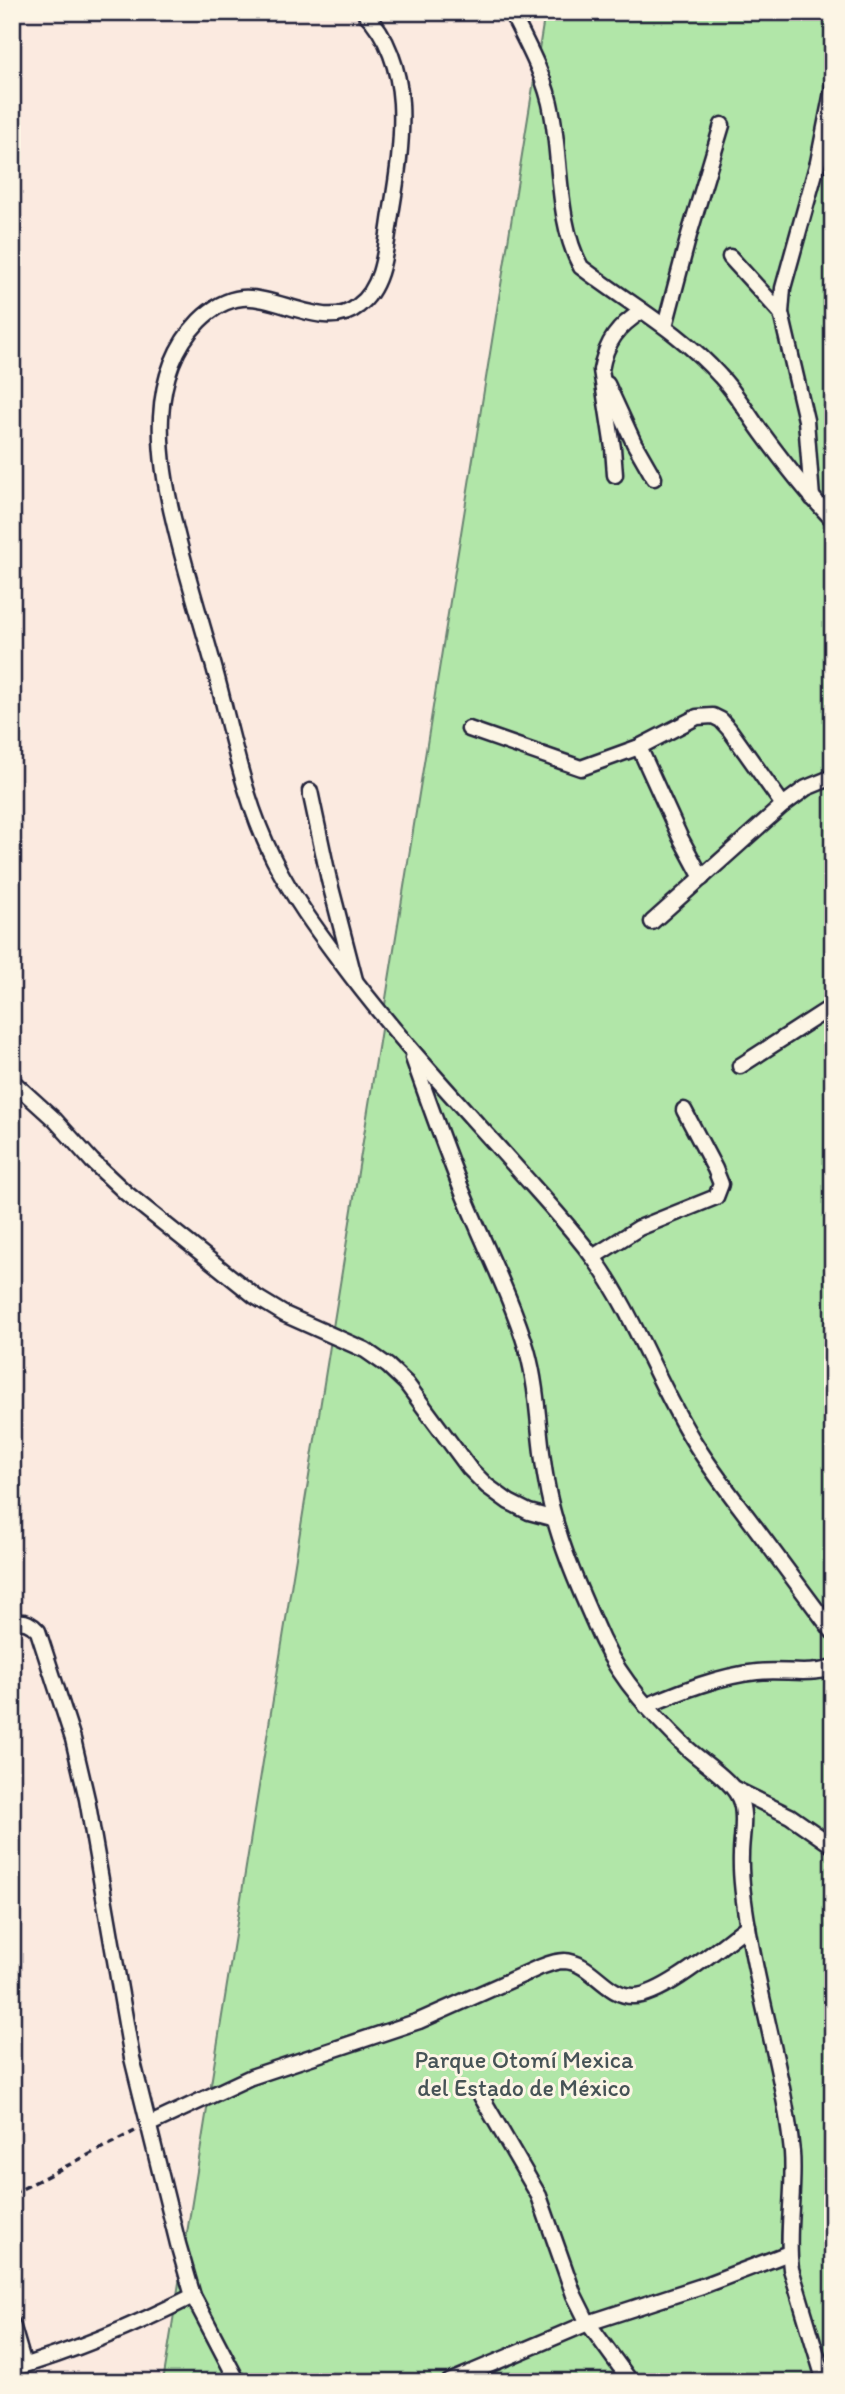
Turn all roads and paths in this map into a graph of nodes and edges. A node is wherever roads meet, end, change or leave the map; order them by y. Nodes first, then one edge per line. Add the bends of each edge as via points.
1 (364, 12) edge
2 (511, 12) edge
3 (833, 87) edge
4 (722, 125) dead end
5 (730, 257) dead end
6 (642, 311) junction
7 (781, 313) junction
8 (665, 326) junction
9 (601, 370) junction
10 (615, 475) dead end
11 (654, 478) dead end
12 (812, 499) junction
13 (833, 520) edge
14 (469, 729) dead end
15 (639, 747) junction
16 (831, 782) edge
17 (310, 791) dead end
18 (783, 805) junction
19 (702, 878) junction
20 (652, 922) dead end
21 (356, 983) junction
22 (833, 1006) edge
23 (410, 1050) junction
24 (740, 1066) dead end
25 (12, 1081) edge
26 (684, 1110) dead end
27 (593, 1257) junction
28 (555, 1519) junction
29 (12, 1623) edge
30 (833, 1632) edge
31 (833, 1668) edge
32 (646, 1706) junction
33 (735, 1789) junction
34 (833, 1846) edge
35 (748, 1926) junction
36 (481, 2096) dead end
37 (148, 2125) junction
38 (12, 2193) edge
39 (789, 2253) junction
40 (193, 2296) junction
41 (588, 2323) junction
42 (12, 2324) edge
43 (18, 2367) edge
44 (238, 2382) edge
45 (449, 2382) edge
46 (631, 2382) edge
47 (825, 2382) edge

1 - 21 street via 392,57 401,100 395,189 373,289 356,309 341,316 244,298 208,312 179,348 163,397 160,432 174,521 257,823 302,908
2 - 6 street via 544,82 551,109 573,253 582,267
3 - 7 street via 818,162 786,275
4 - 8 street
5 - 7 street
6 - 8 street
6 - 9 street via 612,335
7 - 12 street via 806,420
8 - 12 street via 722,379
9 - 10 street
9 - 11 street
12 - 13 street
14 - 15 street via 581,768
15 - 18 street via 697,717 713,716 729,729
15 - 19 street
16 - 18 street via 806,788
17 - 21 street
18 - 19 street
19 - 20 street
21 - 23 street
22 - 24 street
23 - 27 street
23 - 28 street via 527,1350
25 - 28 street via 126,1193 256,1297 365,1350 388,1366 487,1486 529,1513
26 - 27 street via 721,1184 716,1197 639,1228
27 - 30 street via 693,1441
28 - 32 street via 605,1646
29 - 37 street via 26,1622 38,1631 73,1739
31 - 32 street via 734,1676
32 - 33 street
33 - 34 street via 790,1816
33 - 35 street via 743,1811 741,1859
35 - 37 street via 648,1994 620,1994 586,1968 555,1962 419,2021 251,2077
35 - 39 street via 792,2153
36 - 41 street via 539,2196
37 - 38 path
37 - 40 street
39 - 41 street
39 - 47 street
40 - 43 street via 69,2351
40 - 44 street
41 - 45 street
41 - 46 street
42 - 43 street

